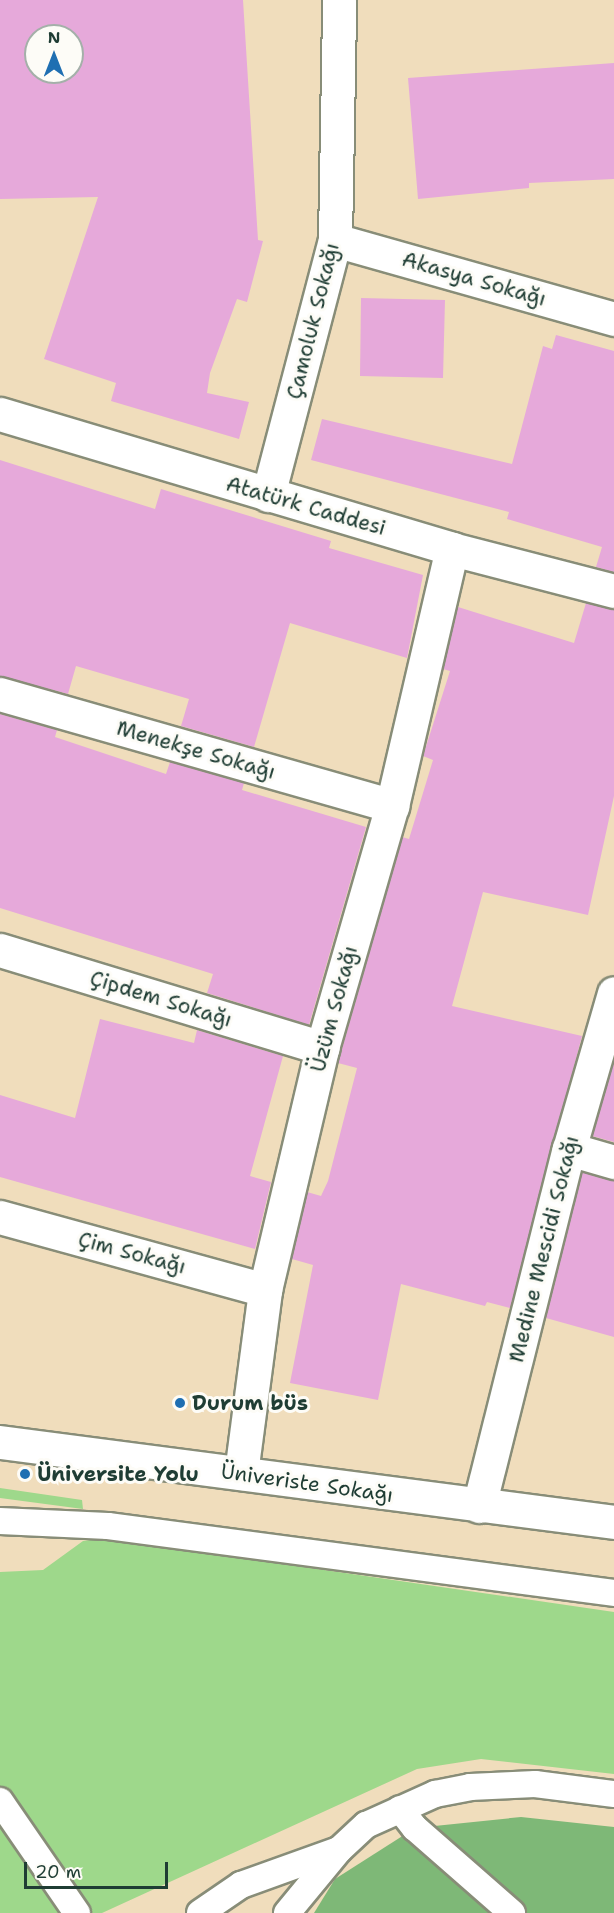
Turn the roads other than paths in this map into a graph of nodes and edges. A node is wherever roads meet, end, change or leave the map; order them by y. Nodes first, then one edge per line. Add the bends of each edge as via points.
1 (339, 0) edge
2 (334, 240) junction
3 (614, 319) edge
4 (0, 414) edge
5 (268, 495) junction
6 (452, 549) junction
7 (614, 591) edge
8 (0, 694) edge
9 (392, 806) junction
10 (0, 950) edge
11 (614, 993) edge
12 (322, 1048) junction
13 (569, 1149) junction
14 (614, 1162) edge
15 (0, 1217) edge
16 (265, 1290) junction
17 (0, 1442) edge
18 (241, 1473) junction
19 (479, 1506) junction
20 (0, 1521) edge
21 (614, 1522) edge
22 (614, 1593) edge
23 (614, 1794) edge
24 (0, 1801) edge
25 (400, 1809) junction
26 (339, 1850) junction
27 (77, 1913) edge
28 (200, 1913) edge
29 (287, 1913) edge
30 (512, 1913) edge

1 - 2 street, Çamoluk Sokağı
2 - 3 street, Akasya Sokağı
2 - 5 street, Çamoluk Sokağı
4 - 5 street, Atatürk Caddesi
5 - 6 street, Atatürk Caddesi
6 - 7 street, Atatürk Caddesi
6 - 9 street, Üzüm Sokağı
8 - 9 street, Menekşe Sokağı
9 - 12 street, Üzüm Sokağı
10 - 12 street, Çipdem Sokağı
11 - 13 street, Medine Mescidi Sokağı
12 - 16 street, Üzüm Sokağı
13 - 14 street
13 - 19 street, Medine Mescidi Sokağı
15 - 16 street, Çim Sokağı
16 - 18 street, Üzüm Sokağı
17 - 18 street, Üniveriste Sokağı
18 - 19 street, Üniveriste Sokağı
19 - 21 street, Üniveriste Sokağı
20 - 22 lane via 108,1526
23 - 25 lane via 535,1784 470,1787 435,1794
24 - 27 lane
25 - 26 lane via 366,1825
25 - 30 lane via 415,1828
26 - 28 lane via 242,1885
26 - 29 lane

